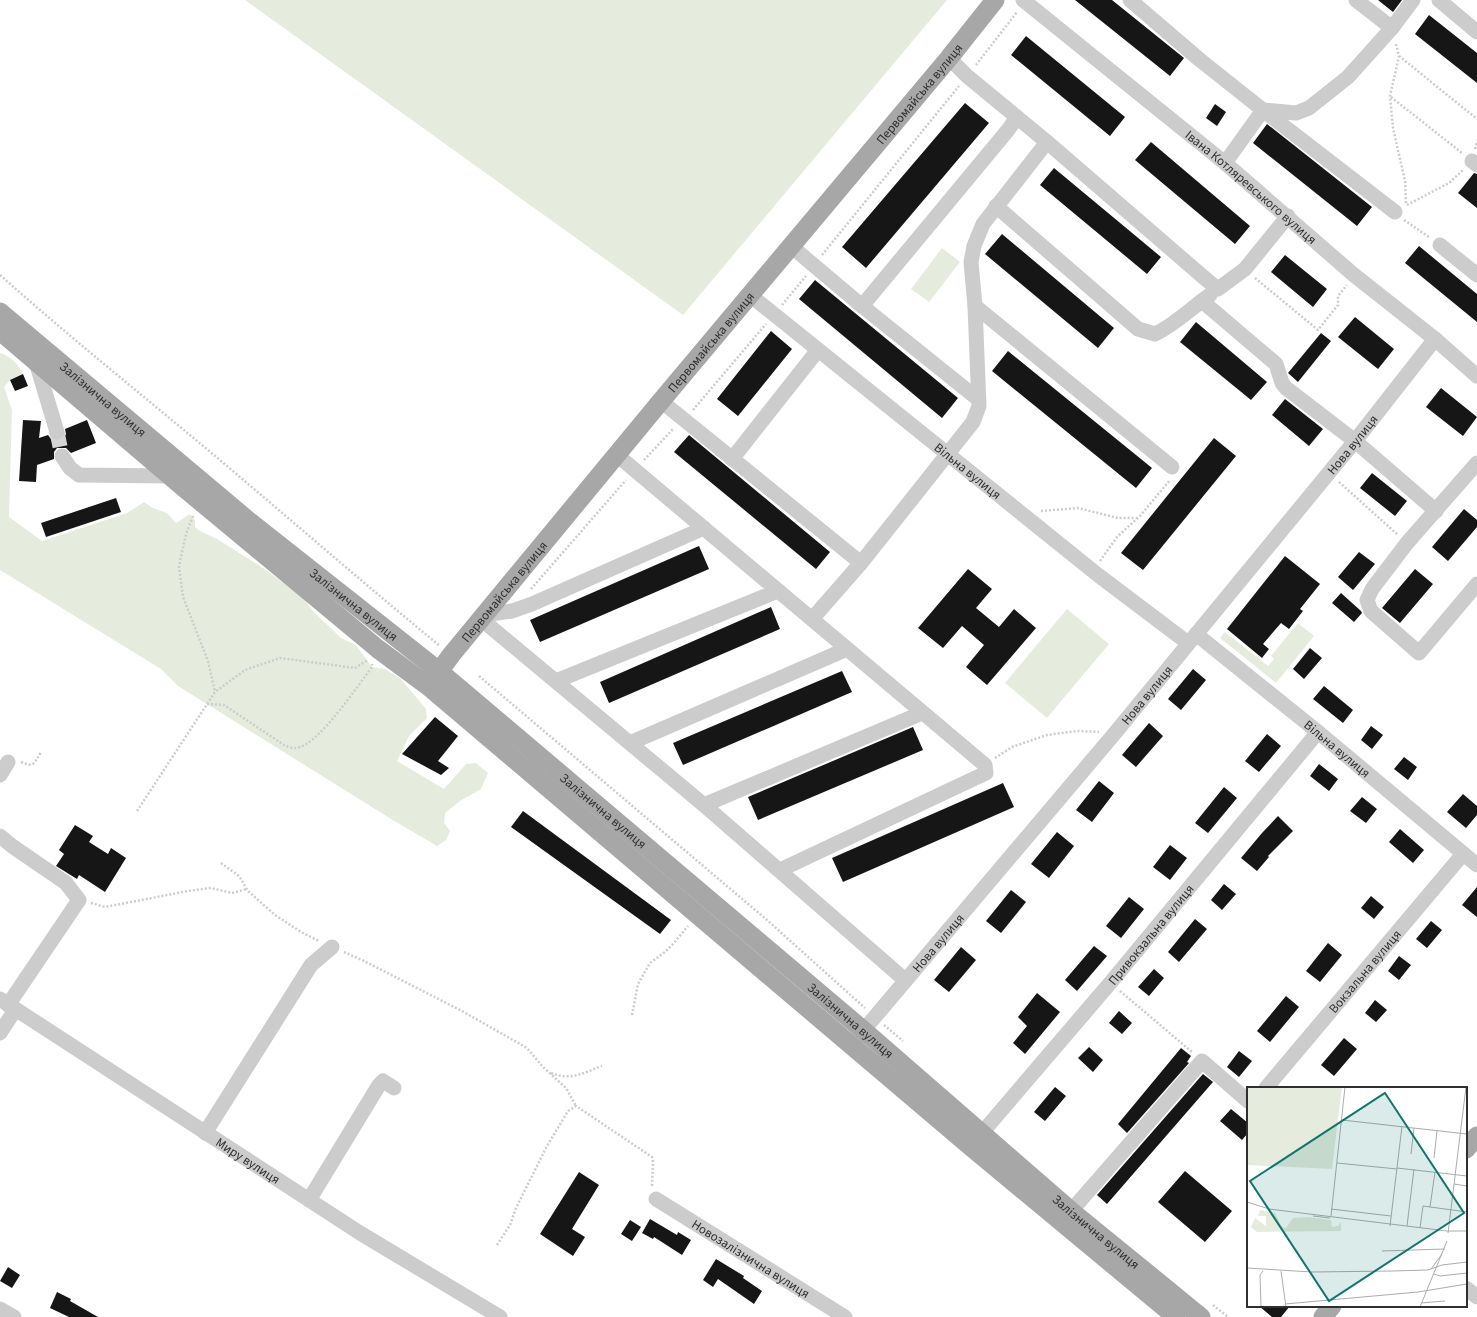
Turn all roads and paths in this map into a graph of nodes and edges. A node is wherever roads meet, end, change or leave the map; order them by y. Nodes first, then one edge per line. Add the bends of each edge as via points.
1 (995, 0) edge
2 (1023, 0) edge
3 (1130, 0) edge
4 (1356, 0) edge
5 (1413, 0) edge
6 (1439, 0) edge
7 (1392, 28) junction
8 (1477, 32) edge
9 (1399, 56) junction
10 (949, 58) junction
11 (1390, 96) junction
12 (1263, 110) junction
13 (1017, 117) junction
14 (1477, 119) edge
15 (1047, 142) junction
16 (1225, 163) junction
17 (1474, 163) edge
18 (996, 206) junction
19 (1402, 215) joint
20 (1288, 216) junction
21 (1440, 245) joint
22 (791, 246) junction
23 (1245, 269) junction
24 (0, 275) edge
25 (1354, 275) junction
26 (1477, 275) edge
27 (1218, 289) junction
28 (750, 295) junction
29 (1202, 301) junction
30 (862, 306) junction
31 (975, 306) junction
32 (0, 312) edge
33 (0, 331) edge
34 (1435, 339) junction
35 (818, 350) junction
36 (36, 362) junction
37 (1477, 376) edge
38 (978, 399) junction
39 (661, 401) junction
40 (57, 432) tunnel mouth
41 (1355, 441) junction
42 (948, 454) junction
43 (617, 455) junction
44 (62, 456) tunnel mouth
45 (732, 459) junction
46 (1477, 463) edge
47 (1172, 467) joint
48 (1328, 473) junction
49 (170, 476) junction
50 (199, 500) junction
51 (1436, 511) junction
52 (1023, 515) junction
53 (1137, 518) junction
54 (704, 528) junction
55 (1407, 543) junction
56 (861, 563) junction
57 (1098, 575) junction
58 (1477, 584) edge
59 (778, 591) junction
60 (483, 617) junction
61 (812, 619) junction
62 (1192, 638) junction
63 (443, 649) dead end
64 (847, 649) junction
65 (479, 676) dead end
66 (434, 679) junction
67 (556, 681) junction
68 (215, 692) junction
69 (207, 704) junction
70 (922, 713) junction
71 (1115, 732) junction
72 (1318, 732) junction
73 (630, 743) junction
74 (41, 752) dead end
75 (985, 765) junction
76 (4, 768) edge
77 (704, 805) junction
78 (137, 812) dead end
79 (0, 836) edge
80 (1463, 854) junction
81 (221, 863) dead end
82 (1477, 865) edge
83 (780, 870) junction
84 (248, 889) junction
85 (79, 900) junction
86 (697, 913) junction
87 (332, 947) junction
88 (905, 980) junction
89 (1111, 982) junction
90 (8, 1005) edge
91 (632, 1015) dead end
92 (869, 1023) junction
93 (0, 1033) edge
94 (904, 1042) dead end
95 (852, 1045) junction
96 (1202, 1061) junction
97 (602, 1066) dead end
98 (549, 1072) junction
99 (1267, 1087) edge
100 (394, 1088) dead end
101 (1247, 1100) edge
102 (576, 1106) junction
103 (205, 1133) junction
104 (981, 1134) junction
105 (1477, 1136) edge
106 (1467, 1148) edge
107 (656, 1199) joint
108 (309, 1200) junction
109 (1071, 1211) junction
110 (497, 1245) dead end
111 (1467, 1289) edge
112 (1477, 1297) edge
113 (1331, 1307) edge
114 (0, 1309) edge
115 (1205, 1310) edge
116 (14, 1317) edge
117 (500, 1317) edge
118 (845, 1317) edge
119 (1176, 1317) edge
120 (1228, 1317) edge
121 (1323, 1317) edge

1 - 10 main road, Первомайська вулиця
2 - 16 street, Івана Котляревського вулиця
3 - 12 street
4 - 7 street
5 - 7 street
6 - 8 street
7 - 9 path
7 - 12 street via 1348,77 1309,108 1296,113
9 - 11 path
9 - 14 path
10 - 13 street
10 - 22 main road, Первомайська вулиця
11 - 17 path
11 - 17 path via 1393,128 1405,181 1406,205 1449,183
12 - 16 street
12 - 19 street
13 - 15 street
13 - 30 street
15 - 18 street
15 - 27 street
16 - 20 street, Івана Котляревського вулиця
18 - 29 street via 1138,329 1155,334 1180,319
18 - 31 street via 983,224 974,246 971,262
19 - 21 path
20 - 23 street
20 - 25 street, Івана Котляревського вулиця
21 - 26 street
22 - 28 main road, Первомайська вулиця
22 - 30 street
23 - 25 path via 1318,330 1338,305 1338,296
23 - 27 street
24 - 63 path
25 - 34 street, Івана Котляревського вулиця
27 - 29 street
28 - 35 street, Вільна вулиця
28 - 39 main road, Первомайська вулиця
29 - 41 street via 1276,364 1286,388
30 - 38 street
31 - 38 street
31 - 47 street
32 - 66 main road, Залізнична вулиця
33 - 36 main road, Залізнична вулиця
34 - 37 street, Івана Котляревського вулиця
34 - 41 street, Нова вулиця
35 - 42 street, Вільна вулиця
35 - 45 street
36 - 40 street
36 - 49 main road, Залізнична вулиця
38 - 42 street via 979,406 973,422
39 - 43 main road, Первомайська вулиця
39 - 45 street
41 - 48 street, Нова вулиця
41 - 51 street
42 - 52 street, Вільна вулиця
42 - 56 street
43 - 54 street
43 - 60 main road, Первомайська вулиця
44 - 49 street via 70,468 79,475
45 - 56 street
46 - 51 street
47 - 53 path via 1170,480
48 - 55 path
48 - 62 street, Нова вулиця
49 - 50 main road, Залізнична вулиця
50 - 66 main road, Залізнична вулиця via 378,649
50 - 68 path via 186,534 179,566 183,597 208,661
51 - 55 street
52 - 53 path via 1078,508 1118,518
52 - 57 street, Вільна вулиця
53 - 57 path via 1117,537 1099,561
54 - 59 street
54 - 60 street via 532,604
55 - 58 street via 1372,589 1367,600 1371,611 1419,653
56 - 61 street
57 - 62 street, Вільна вулиця
59 - 61 street
59 - 67 street
60 - 66 main road, Первомайська вулиця
60 - 67 street
61 - 64 street
62 - 71 street, Нова вулиця
62 - 72 street, Вільна вулиця
64 - 70 street
64 - 73 street
65 - 92 path via 767,920
66 - 86 main road, Залізнична вулиця
66 - 92 main road, Залізнична вулиця
67 - 73 street
68 - 69 path
68 - 69 path via 245,670 280,658 355,668 371,657 372,667 326,727 306,744 295,748 284,745 224,705
69 - 78 path
70 - 75 street
70 - 77 street
71 - 75 path via 1077,731 1047,735 1012,747
71 - 88 street, Нова вулиця
72 - 80 street, Вільна вулиця
72 - 89 street, Привокзальна вулиця
73 - 77 street
74 - 76 path via 30,766 17,762
75 - 83 street via 986,773
77 - 83 street
79 - 85 street via 66,884
80 - 82 street, Вільна вулиця
80 - 99 street, Вокзальна вулиця
81 - 84 path via 239,876
83 - 88 street
84 - 85 path via 232,893 211,888 105,907
84 - 87 path via 274,915
85 - 90 street
86 - 91 path via 674,943 650,963 638,984
86 - 95 main road, Залізнична вулиця
87 - 98 path via 364,961 527,1048
87 - 103 street via 311,965
88 - 92 street, Нова вулиця
89 - 96 path
89 - 104 street, Привокзальна вулиця
90 - 93 street
90 - 103 street, Миру вулиця
92 - 94 path
92 - 95 street, Нова вулиця
92 - 104 main road, Залізнична вулиця
95 - 119 main road, Залізнична вулиця
96 - 101 street
96 - 109 street
97 - 98 path via 575,1076 562,1077
98 - 102 path via 566,1088
100 - 108 street via 383,1081 379,1085
102 - 107 path via 652,1157 652,1189
102 - 110 path via 568,1110 547,1146 510,1225
103 - 108 street, Миру вулиця
104 - 109 main road, Залізнична вулиця
105 - 106 main road
107 - 118 street, Новозалізнична вулиця
108 - 117 street, Миру вулиця
109 - 115 main road, Залізнична вулиця
111 - 112 street
113 - 121 main road
114 - 116 street
115 - 120 path

